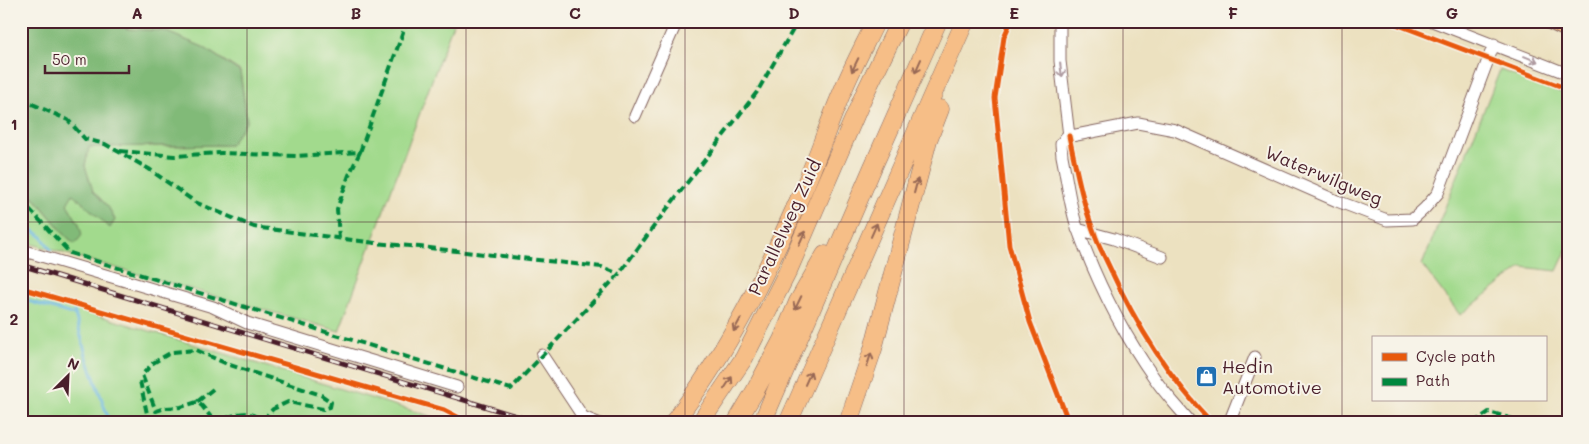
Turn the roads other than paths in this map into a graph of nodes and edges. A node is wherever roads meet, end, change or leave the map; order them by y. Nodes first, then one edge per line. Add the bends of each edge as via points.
1 (678, 21) edge
2 (876, 21) edge
3 (900, 21) edge
4 (938, 21) edge
5 (966, 21) edge
6 (1060, 21) edge
7 (1432, 21) edge
8 (1549, 21) edge
9 (1568, 30) edge
10 (1494, 44) junction
11 (946, 67) junction
12 (1568, 74) edge
13 (635, 116) dead end
14 (1067, 137) junction
15 (872, 169) junction
16 (1077, 229) junction
17 (21, 250) edge
18 (1162, 257) dead end
19 (542, 355) dead end
20 (1255, 357) dead end
21 (457, 387) dead end
22 (598, 423) edge
23 (673, 423) edge
24 (700, 423) edge
25 (736, 423) edge
26 (762, 423) edge
27 (788, 423) edge
28 (848, 423) edge
29 (1191, 423) edge
30 (1229, 423) edge

1 - 13 street
2 -> 23 highway, Parallelweg Zuid via 843,90 804,188 751,299 694,396
24 -> 3 highway, Parallelweg Zuid via 744,358 779,288
4 -> 15 highway
5 - 11 highway
6 -> 14 street
7 - 10 street
8 - 9 main road
10 -> 12 street
10 - 14 street, Waterwilgweg via 1438,193 1413,219 1388,220 1337,201 1175,130 1138,123
27 -> 11 highway
28 -> 11 highway via 873,349 925,149 939,111
14 - 16 street via 1061,144 1062,156
15 -> 25 highway
15 - 26 highway
16 - 18 street
16 - 29 street via 1130,341 1155,380
17 - 21 street via 213,307 247,323
19 - 22 street via 584,417
20 - 30 street

